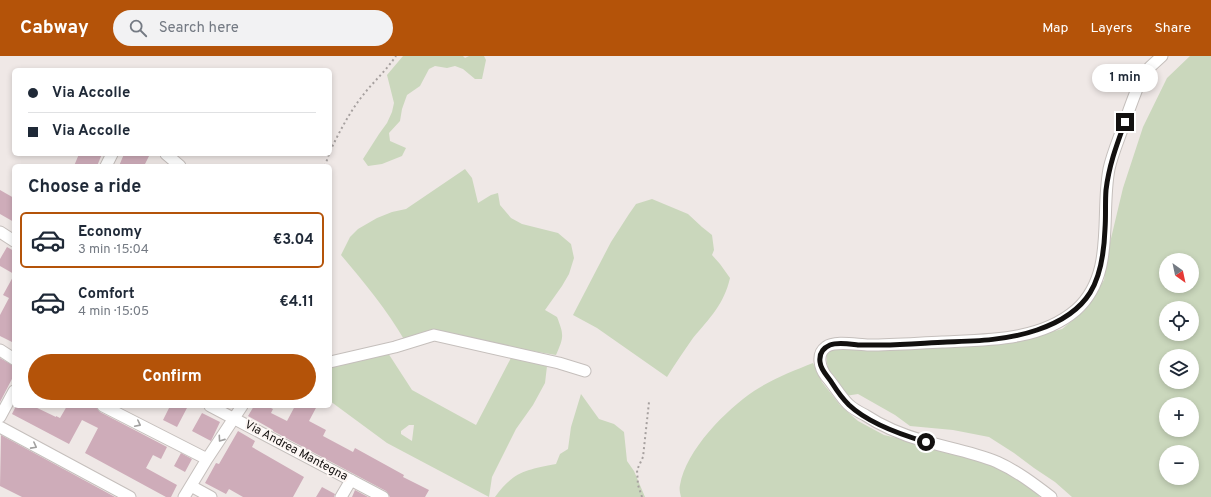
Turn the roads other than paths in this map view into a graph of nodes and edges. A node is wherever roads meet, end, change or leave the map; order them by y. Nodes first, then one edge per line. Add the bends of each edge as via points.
1 (1162, 56) edge
2 (168, 156) edge
3 (178, 164) edge
4 (0, 232) edge
5 (12, 240) edge
6 (0, 350) edge
7 (12, 358) edge
8 (332, 362) edge
9 (585, 371) dead end
10 (12, 395) edge
11 (107, 408) edge
12 (214, 408) edge
13 (241, 408) edge
14 (0, 417) edge
15 (235, 419) junction
16 (0, 427) edge
17 (207, 459) junction
18 (351, 480) junction
19 (191, 486) junction
20 (130, 497) edge
21 (184, 497) edge
22 (211, 497) edge
23 (341, 497) edge
24 (383, 497) edge
25 (1051, 497) edge

1 - 25 street via 1143,75 1118,138 1108,175 1106,228 1099,274 1090,293 1077,309 1049,326 1006,338 887,345 836,344 826,347 820,355 825,374 844,400 857,411 904,435 998,462
2 - 3 street
4 - 5 street
6 - 7 street
8 - 9 street via 434,335
10 - 14 street
11 -> 17 street
12 - 15 street, Via Andrea Mantegna
13 - 15 street
15 -> 17 street
15 - 18 street, Via Andrea Mantegna
16 -> 20 street
17 - 19 street
18 - 23 street
18 - 24 street, Via Andrea Mantegna
19 - 21 street
19 - 22 street

